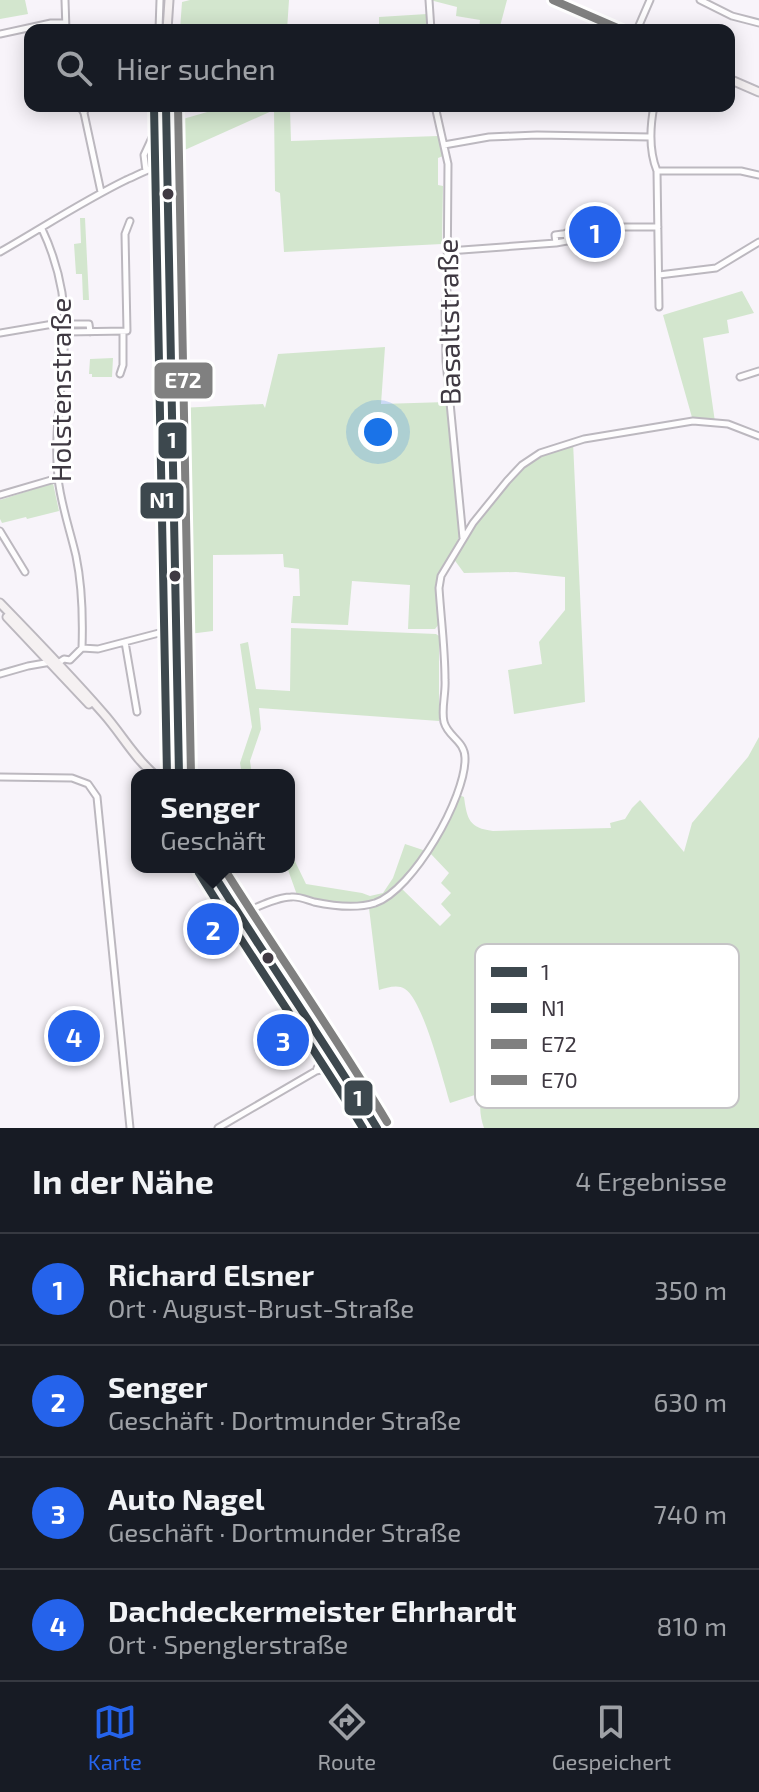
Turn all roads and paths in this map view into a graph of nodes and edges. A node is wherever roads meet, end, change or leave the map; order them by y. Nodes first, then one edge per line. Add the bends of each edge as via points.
1 (65, 0) edge
2 (160, 0) edge
3 (169, 0) edge
4 (429, 0) edge
5 (553, 0) edge
6 (650, 0) edge
7 (700, 0) edge
8 (759, 23) edge
9 (65, 24) edge
10 (159, 24) edge
11 (167, 24) edge
12 (431, 24) edge
13 (608, 24) edge
14 (640, 24) edge
15 (24, 29) edge
16 (0, 34) edge
17 (735, 82) edge
18 (759, 92) edge
19 (85, 112) edge
20 (157, 112) edge
21 (166, 112) edge
22 (436, 112) edge
23 (653, 112) edge
24 (650, 137) junction
25 (444, 145) junction
26 (167, 164) junction
27 (146, 171) junction
28 (657, 171) junction
29 (759, 175) edge
30 (101, 192) junction
31 (130, 221) dead end
32 (658, 227) junction
33 (42, 229) junction
34 (759, 242) edge
35 (448, 251) junction
36 (0, 252) edge
37 (659, 275) junction
38 (659, 307) dead end
39 (65, 323) junction
40 (65, 332) junction
41 (90, 332) junction
42 (123, 332) junction
43 (0, 333) edge
44 (759, 371) edge
45 (120, 374) dead end
46 (740, 377) dead end
47 (759, 436) edge
48 (58, 478) junction
49 (0, 495) edge
50 (0, 531) edge
51 (463, 538) junction
52 (25, 572) dead end
53 (0, 603) edge
54 (0, 610) edge
55 (159, 633) dead end
56 (125, 642) junction
57 (82, 648) junction
58 (45, 652) junction
59 (70, 660) junction
60 (54, 661) junction
61 (28, 666) junction
62 (66, 672) junction
63 (0, 674) edge
64 (137, 712) dead end
65 (142, 769) edge
66 (148, 769) edge
67 (179, 769) edge
68 (0, 777) edge
69 (213, 873) edge
70 (239, 915) junction
71 (335, 1059) junction
72 (130, 1128) edge
73 (218, 1128) edge
74 (377, 1128) edge

1 - 9 street
2 - 10 street
3 - 11 main road
4 - 12 street
5 - 13 main road
6 - 14 street
7 - 8 street
15 - 16 street
17 - 18 main road
19 - 30 street
20 - 27 street via 157,127 144,155
21 - 26 main road
22 - 25 street, Basaltstraße
23 - 24 street
24 - 25 street via 537,135
24 - 28 street
25 - 35 street, Basaltstraße
26 - 27 street
26 - 67 main road
27 - 30 street
28 - 29 street
28 - 32 street
30 - 33 street
31 - 42 street via 125,234
32 - 35 street via 614,227 555,235 556,243
32 - 37 street
33 - 36 street
33 - 39 street, Holstenstraße via 60,279
34 - 37 street via 716,268
35 - 51 street, Basaltstraße via 446,361
37 - 38 street
39 - 40 street, Holstenstraße
39 - 41 street via 89,324
39 - 43 street
40 - 41 street
40 - 48 street, Holstenstraße via 56,423
41 - 42 street
42 - 45 street
44 - 46 street
47 - 51 street via 728,424 693,421 548,450 507,481
48 - 49 street
48 - 57 street, Holstenstraße via 76,559
50 - 52 street
51 - 70 street via 439,588 444,717 466,757 460,788 433,845 399,887 375,903 333,905 291,897
53 - 58 main road
54 - 58 main road
55 - 56 street
56 - 57 street
56 - 64 street
57 - 59 street
58 - 60 main road
58 - 61 street
59 - 60 street
59 - 62 street
60 - 61 street
60 - 62 main road
60 - 65 main road
61 - 63 street
62 - 66 main road
68 - 72 street via 77,779 97,797
69 - 70 main road
70 - 71 main road
71 - 73 street via 326,1059 316,1071
71 - 74 main road

